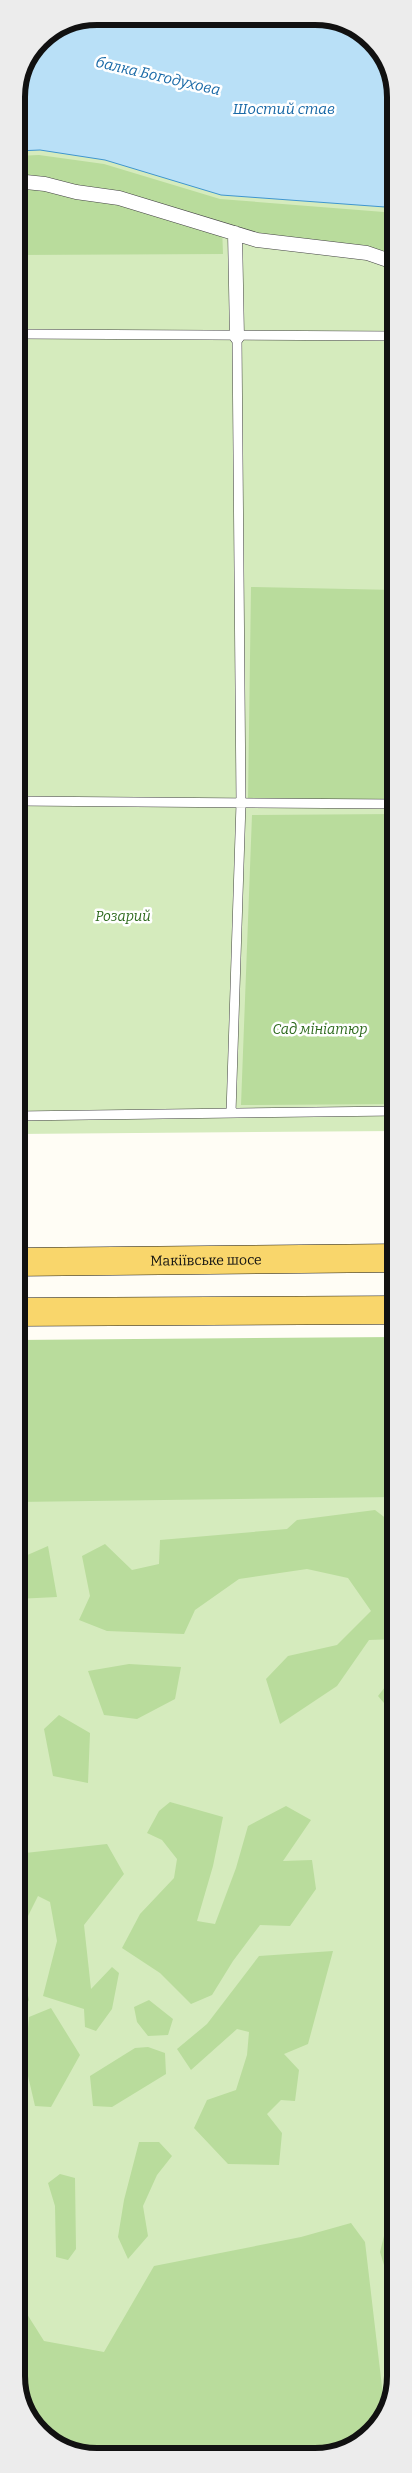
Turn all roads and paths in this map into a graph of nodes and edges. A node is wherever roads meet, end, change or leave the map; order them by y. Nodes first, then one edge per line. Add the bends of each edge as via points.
1 (25, 182) edge
2 (235, 233) junction
3 (387, 260) edge
4 (25, 334) edge
5 (387, 336) edge
6 (237, 337) junction
7 (25, 801) edge
8 (240, 803) junction
9 (387, 804) edge
10 (387, 1111) edge
11 (231, 1113) junction
12 (25, 1116) edge
13 (387, 1258) edge
14 (25, 1262) edge
15 (387, 1310) edge
16 (25, 1312) edge

1 - 2 street via 120,198
2 - 3 street via 257,240 367,252
2 - 6 street
4 - 6 lane
5 - 6 lane
6 - 8 lane
7 - 8 lane
8 - 9 lane
8 - 11 lane
10 - 11 lane
11 - 12 lane
13 - 14 main road, Макіївське шосе
15 - 16 main road

